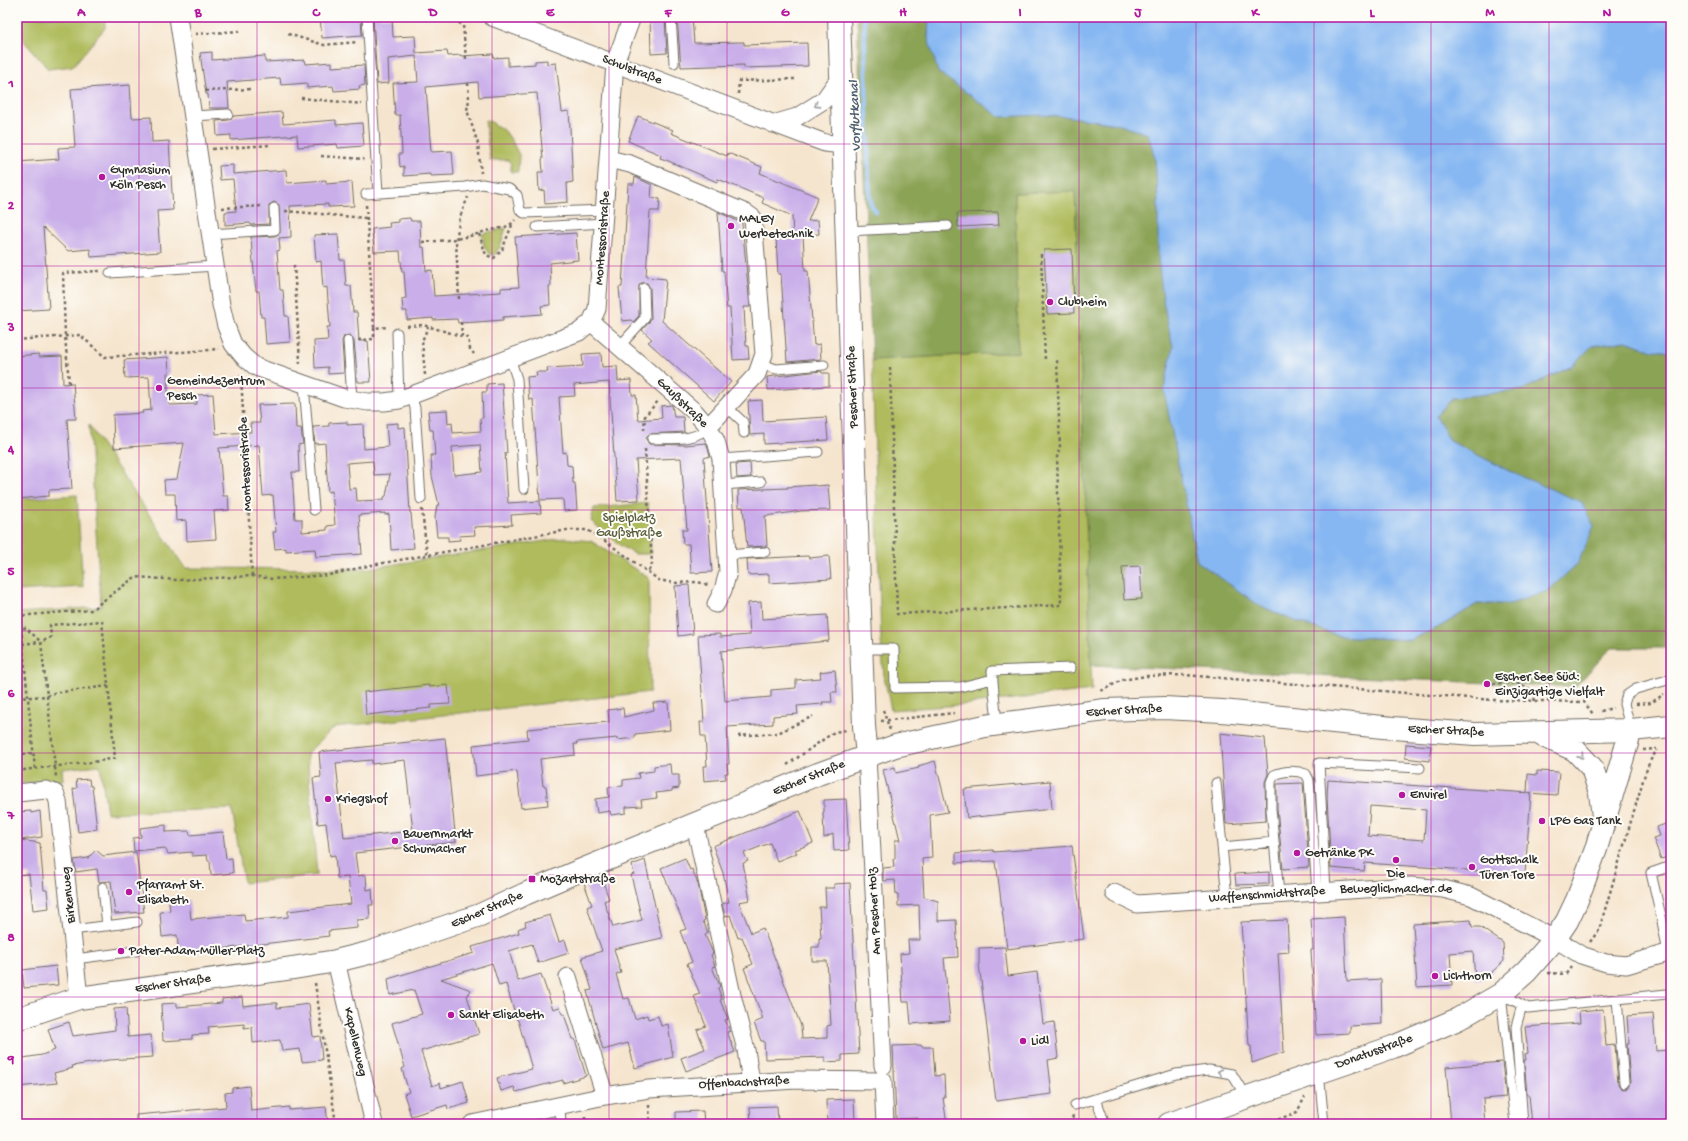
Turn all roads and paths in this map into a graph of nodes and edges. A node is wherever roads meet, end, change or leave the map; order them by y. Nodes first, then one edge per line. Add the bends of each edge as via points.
1 (178, 17) edge
2 (367, 17) edge
3 (448, 17) edge
4 (492, 17) edge
5 (632, 17) edge
6 (671, 17) edge
7 (839, 17) edge
8 (240, 31) dead end
9 (288, 34) dead end
10 (180, 35) junction
11 (369, 41) junction
12 (466, 59) dead end
13 (674, 63) dead end
14 (615, 64) junction
15 (841, 76) junction
16 (795, 79) dead end
17 (468, 83) dead end
18 (252, 89) dead end
19 (189, 92) junction
20 (301, 98) dead end
21 (372, 105) junction
22 (737, 110) junction
23 (228, 114) dead end
24 (192, 116) junction
25 (773, 124) junction
26 (270, 145) dead end
27 (843, 145) junction
28 (198, 150) junction
29 (321, 156) dead end
30 (376, 159) junction
31 (608, 159) junction
32 (478, 184) junction
33 (378, 193) junction
34 (366, 194) joint
35 (274, 208) dead end
36 (522, 212) junction
37 (604, 216) junction
38 (512, 224) junction
39 (948, 226) dead end
40 (537, 227) dead end
41 (847, 231) junction
42 (210, 234) junction
43 (479, 234) junction
44 (456, 239) junction
45 (422, 242) dead end
46 (1041, 254) dead end
47 (294, 265) dead end
48 (214, 266) junction
49 (110, 273) joint
50 (644, 288) dead end
51 (459, 299) dead end
52 (461, 322) dead end
53 (591, 322) junction
54 (390, 327) dead end
55 (428, 327) junction
56 (374, 328) junction
57 (400, 330) joint
58 (65, 336) junction
59 (462, 336) junction
60 (17, 340) edge
61 (348, 341) joint
62 (619, 346) junction
63 (237, 348) junction
64 (510, 358) junction
65 (1057, 359) dead end
66 (1045, 360) dead end
67 (762, 364) junction
68 (824, 365) dead end
69 (890, 367) dead end
70 (484, 368) junction
71 (300, 382) junction
72 (68, 383) dead end
73 (669, 389) junction
74 (412, 395) junction
75 (352, 399) junction
76 (728, 407) junction
77 (708, 427) junction
78 (744, 433) dead end
79 (647, 439) junction
80 (818, 452) dead end
81 (721, 459) junction
82 (761, 482) dead end
83 (722, 485) junction
84 (524, 489) dead end
85 (421, 499) joint
86 (314, 510) dead end
87 (765, 552) dead end
88 (727, 555) junction
89 (427, 556) junction
90 (648, 572) junction
91 (252, 576) junction
92 (720, 597) joint
93 (17, 616) edge
94 (19, 628) edge
95 (41, 642) junction
96 (22, 644) junction
97 (861, 649) junction
98 (1071, 668) dead end
99 (1671, 679) edge
100 (993, 680) junction
101 (1487, 684) dead end
102 (108, 686) junction
103 (47, 696) junction
104 (27, 697) junction
105 (17, 698) edge
106 (1534, 701) dead end
107 (813, 716) dead end
108 (997, 724) junction
109 (864, 726) junction
110 (1671, 726) edge
111 (1631, 730) junction
112 (1535, 733) junction
113 (738, 736) dead end
114 (1657, 749) dead end
115 (33, 753) junction
116 (17, 755) edge
117 (867, 756) junction
118 (55, 767) junction
119 (35, 768) junction
120 (783, 768) dead end
121 (1420, 768) dead end
122 (17, 771) edge
123 (1216, 783) dead end
124 (17, 793) edge
125 (55, 793) junction
126 (1603, 823) junction
127 (695, 825) junction
128 (1274, 842) junction
129 (1222, 847) junction
130 (1671, 866) edge
131 (103, 887) dead end
132 (1322, 891) junction
133 (1114, 893) dead end
134 (1279, 894) junction
135 (1227, 898) junction
136 (137, 922) dead end
137 (106, 926) junction
138 (72, 930) junction
139 (1555, 939) junction
140 (136, 951) dead end
141 (1669, 953) edge
142 (1581, 956) junction
143 (75, 959) junction
144 (336, 961) junction
145 (312, 965) junction
146 (1526, 972) junction
147 (568, 977) dead end
148 (1501, 994) junction
149 (1667, 994) dead end
150 (79, 998) junction
151 (1617, 999) junction
152 (1522, 1005) junction
153 (17, 1019) edge
154 (1319, 1072) junction
155 (883, 1073) junction
156 (750, 1082) junction
157 (1624, 1083) dead end
158 (605, 1096) junction
159 (1246, 1097) junction
160 (1096, 1098) junction
161 (1075, 1105) dead end
162 (560, 1106) junction
163 (336, 1124) edge
164 (374, 1124) edge
165 (472, 1124) edge
166 (561, 1124) edge
167 (885, 1124) edge
168 (1105, 1124) edge
169 (1169, 1124) edge
170 (1267, 1124) edge
171 (1324, 1124) edge
172 (1515, 1124) edge
173 (1523, 1124) edge

1 - 10 street
2 - 11 lane
3 - 12 path via 463,26
4 - 14 street, Schulstraße
5 - 14 street, Montessoristraße
6 - 13 lane
7 - 15 main road, Pescher Straße
8 - 10 path
9 - 11 path via 324,45
10 - 19 street
11 - 21 lane
14 - 22 street, Schulstraße
14 - 31 street, Montessoristraße
15 -> 25 street via 824,100 797,117
15 - 27 main road, Pescher Straße
16 - 22 path via 739,81
17 - 32 path via 467,110 478,144
18 - 19 path
19 - 24 street
20 - 21 path
21 - 30 lane
22 - 25 street, Schulstraße
23 - 24 lane
24 - 28 street
25 - 27 street, Schulstraße via 825,143
26 - 28 path
27 - 41 main road, Pescher Straße
28 - 42 street
29 - 30 path
30 - 33 lane
31 - 37 street, Montessoristraße
31 - 67 street via 630,164 753,218 764,354
32 - 33 lane
32 - 36 lane via 509,189 517,195
32 - 44 path via 468,196 460,217
33 - 34 lane
34 - 56 path
35 - 42 lane via 275,230
36 - 37 lane
36 - 38 path
37 - 40 lane
37 - 53 street, Montessoristraße via 598,309
38 - 43 path
38 - 43 path via 502,250 494,258 486,255
39 - 41 lane
41 - 97 main road, Pescher Straße
42 - 48 street
43 - 44 path
44 - 45 path
44 - 51 path
46 - 66 path
47 - 71 path
48 - 49 lane
48 - 63 street via 226,326
49 - 58 path via 63,273
50 - 62 lane via 645,318
52 - 59 path
53 - 62 street, Gaußstraße
53 - 64 street via 579,332
54 - 56 path
55 - 57 path
55 - 59 path
55 - 74 path via 422,341
56 - 61 path via 374,339
57 - 74 lane
58 - 60 path
58 - 63 path via 80,335 105,357
58 - 72 path
59 - 70 path via 468,338 470,349
61 - 75 lane
62 - 73 street, Gaußstraße
63 - 71 street via 256,367
63 - 91 path, Montessoristraße
64 - 70 street
64 - 84 lane via 517,379
65 - 69 path via 1061,606 897,614
67 - 68 lane via 776,369
67 - 76 street via 757,374
70 - 74 street
71 - 75 street
71 - 86 lane
73 - 77 street, Gaußstraße
73 - 79 path via 645,416
74 - 75 street via 384,402
74 - 85 lane
76 - 77 street
76 - 78 lane via 744,422
77 - 79 lane via 696,436
77 - 81 street, Gaußstraße via 716,441
79 - 90 path via 652,564
80 - 81 lane
81 - 83 street, Gaußstraße
82 - 83 lane
83 - 88 street, Gaußstraße
85 - 89 path
87 - 88 lane
88 - 92 street, Gaußstraße via 728,572
89 - 90 path via 567,530 587,530
89 - 91 path via 329,575 273,580
90 - 92 path via 659,580 674,583 698,582
91 - 93 path via 178,580 135,577 91,610
94 - 95 path via 26,628
94 - 96 path
95 - 96 path
95 - 102 path via 51,637 50,625 102,621
95 - 103 path
96 - 104 path
97 - 100 lane via 894,649 895,688 960,687
97 - 109 main road, Pescher Straße
98 - 100 lane via 992,671
99 - 111 lane via 1636,689 1627,695 1624,704
100 - 108 lane
101 - 106 path via 1518,683 1532,692
102 - 103 path
102 - 118 path via 115,758
103 - 104 path
103 - 118 path
104 - 105 path
104 - 115 path
107 - 113 path via 778,733
108 - 112 main road, Escher Straße via 1105,710 1164,708 1475,734
108 - 117 main road, Escher Straße via 895,746
109 - 117 main road, Pescher Straße
109 - 120 path via 834,732
110 - 111 main road, Escher Straße
111 - 112 main road, Escher Straße
111 - 126 main road, Donatusstraße
112 -> 126 main road, Donatusstraße via 1575,750 1592,768 1600,793
114 - 142 path via 1644,777 1599,930
115 - 116 path
115 - 119 path
117 - 127 main road, Escher Straße
117 - 155 street, Am Pescher Holz
118 - 119 path
118 - 125 path
119 - 122 path
121 - 132 lane via 1320,762
123 - 129 lane
124 - 125 street via 46,790
125 - 138 street, Birkenweg
126 - 139 main road, Donatusstraße via 1577,900
127 - 144 main road, Escher Straße via 536,889 480,915 368,953
127 - 156 street via 746,1050
128 - 129 lane
128 - 132 lane via 1271,782 1274,775 1280,772 1299,771 1306,774 1309,780
128 - 134 lane
129 - 135 lane
130 - 141 lane via 1651,873
131 - 137 lane
132 - 134 street, Waffenschmidtstraße
132 - 139 street, Waffenschmidtstraße via 1411,886 1443,889 1471,896
133 - 135 street, Waffenschmidtstraße via 1138,904
134 - 135 street, Waffenschmidtstraße
136 - 137 lane
137 - 138 lane
138 - 143 street, Birkenweg
139 - 142 street
139 - 146 main road, Donatusstraße
140 - 143 lane
141 - 142 street via 1626,965
142 - 146 path via 1566,974
143 - 150 street, Birkenweg
144 - 145 main road, Escher Straße
144 - 164 street, Kapellenweg
145 - 150 main road, Escher Straße
145 - 163 path
146 - 148 main road, Donatusstraße
147 - 158 street
148 - 152 lane
148 - 154 main road, Donatusstraße via 1458,1019 1393,1047
148 - 172 lane
149 - 151 lane
150 - 153 main road, Escher Straße
151 - 152 lane via 1528,1008
151 - 157 lane
152 - 173 lane via 1516,1027
154 - 159 main road, Donatusstraße
154 - 170 path via 1297,1112
154 - 171 lane
155 - 156 street, Offenbachstraße
155 - 167 street, Am Pescher Holz
156 - 158 street, Offenbachstraße via 649,1089
158 - 162 street, Offenbachstraße
159 -> 160 lane via 1232,1074 1209,1070 1176,1074
159 - 169 main road, Donatusstraße
160 - 161 lane
160 - 168 lane
162 - 165 street, Offenbachstraße
162 - 166 lane

